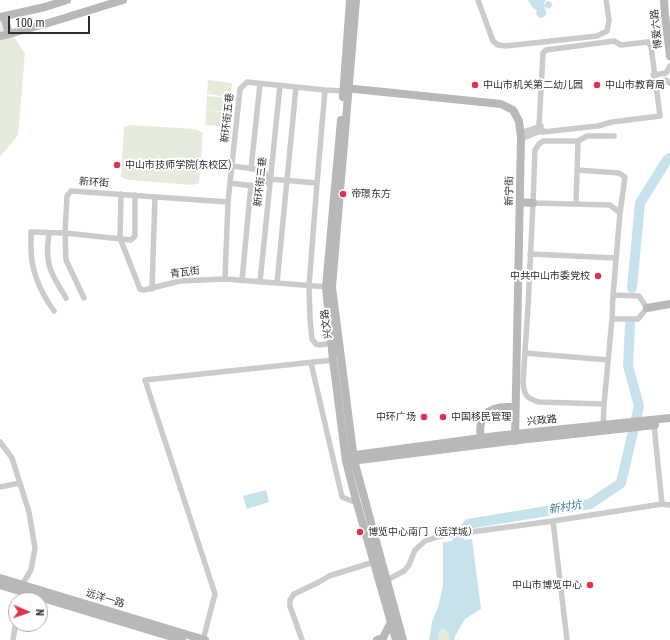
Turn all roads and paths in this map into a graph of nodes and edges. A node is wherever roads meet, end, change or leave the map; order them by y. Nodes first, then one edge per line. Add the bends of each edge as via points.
1 (67, 0) edge
2 (123, 0) edge
3 (350, 0) edge
4 (356, 0) edge
5 (478, 0) edge
6 (606, 0) edge
7 (664, 0) edge
8 (2, 17) edge
9 (9, 34) junction
10 (0, 36) edge
11 (670, 56) edge
12 (670, 66) edge
13 (654, 75) junction
14 (655, 82) junction
15 (670, 83) edge
16 (260, 84) junction
17 (280, 85) junction
18 (296, 86) junction
19 (325, 90) junction
20 (346, 90) junction
21 (541, 128) junction
22 (521, 136) junction
23 (614, 136) dead end
24 (578, 141) junction
25 (232, 166) junction
26 (252, 169) junction
27 (577, 170) junction
28 (270, 179) junction
29 (286, 180) junction
30 (230, 183) junction
31 (316, 183) junction
32 (250, 185) junction
33 (121, 194) junction
34 (135, 195) junction
35 (156, 197) junction
36 (228, 202) junction
37 (520, 202) junction
38 (532, 203) junction
39 (576, 204) junction
40 (620, 214) junction
41 (49, 233) junction
42 (64, 233) junction
43 (120, 239) junction
44 (530, 254) junction
45 (616, 258) junction
46 (225, 279) junction
47 (242, 280) junction
48 (260, 282) junction
49 (276, 283) junction
50 (309, 286) junction
51 (329, 287) junction
52 (152, 289) junction
53 (613, 295) junction
54 (66, 298) dead end
55 (84, 298) dead end
56 (670, 304) edge
57 (647, 308) junction
58 (54, 311) dead end
59 (612, 319) junction
60 (331, 343) junction
61 (525, 353) junction
62 (333, 360) junction
63 (608, 360) junction
64 (311, 363) junction
65 (604, 404) junction
66 (510, 407) junction
67 (670, 418) edge
68 (655, 422) junction
69 (670, 423) edge
70 (603, 428) junction
71 (481, 438) junction
72 (512, 438) junction
73 (0, 442) edge
74 (350, 458) junction
75 (20, 483) junction
76 (0, 487) edge
77 (356, 500) junction
78 (662, 504) junction
79 (670, 505) edge
80 (553, 521) junction
81 (374, 562) junction
82 (0, 578) edge
83 (387, 580) junction
84 (0, 585) edge
85 (21, 588) junction
86 (21, 592) edge
87 (390, 622) junction
88 (182, 640) edge
89 (204, 640) edge
90 (302, 640) edge
91 (377, 640) edge
92 (396, 640) edge
93 (403, 640) edge
94 (567, 640) edge

1 - 8 street
2 - 9 street
3 - 20 street, 兴文路
4 - 20 street, 兴文路
5 - 6 street via 493,41 506,46 597,36 607,31 609,20
7 - 11 street, 博爱六路
8 - 9 street
9 - 10 street
12 - 13 street via 666,73
13 - 14 street
13 - 21 street via 651,46 648,42 621,45 614,41 546,50
14 - 15 street via 666,80
14 - 21 street via 660,116 543,132
16 - 17 street, 新环街五巷
16 - 25 street, 新环街五巷 via 247,82 240,89
16 - 26 street
17 - 18 street, 新环街五巷
17 - 28 street, 新环街三巷
18 - 19 street, 新环街五巷
18 - 29 street
19 - 20 street, 新环街五巷
19 - 31 street
20 - 22 street, 新宁街 via 501,104 513,110 519,121
20 - 51 street, 兴文路
20 - 66 street via 500,107 510,113 515,122 517,139
21 - 22 street
22 - 37 street, 新宁街
23 - 24 street via 587,136
24 - 27 street
24 - 38 street via 543,141 539,144 535,150
25 - 26 street
25 - 30 street, 新环街五巷
26 - 28 street via 263,170
27 - 39 street
27 - 40 street via 619,172 625,177
28 - 29 street
28 - 32 street via 261,187
28 - 48 street, 新环街三巷
29 - 31 street
29 - 49 street
30 - 32 street
30 - 36 street, 新环街五巷
31 - 50 street
32 - 47 street
33 - 34 street, 新环街
33 - 42 street, 新环街 via 71,191 67,196
33 - 43 street
34 - 35 street, 新环街
34 - 43 street via 135,236 131,240
35 - 36 street, 新环街
35 - 52 street
36 - 46 street, 新环街五巷
37 - 38 street
37 - 72 street, 新宁街
38 - 39 street
38 - 44 street
39 - 40 street via 610,205
40 - 45 street
41 - 42 street
41 - 54 street via 47,251 50,269
41 - 58 street via 32,232 31,250 40,286
42 - 43 street
42 - 55 street, 新环街 via 66,260
43 - 52 street via 140,289
44 - 45 street
44 - 61 street
45 - 53 street
46 - 47 street, 青瓦街
46 - 52 street, 青瓦街 via 180,281
47 - 48 street, 青瓦街
48 - 49 street, 青瓦街
49 - 50 street, 青瓦街
50 - 51 street, 青瓦街
50 - 60 street via 312,339 320,345
51 - 60 street, 兴文路
51 - 74 street, 兴文路
53 - 57 street via 639,296
53 - 59 street
56 - 57 street
57 - 59 street via 638,320
59 - 63 street
60 - 62 street, 兴文路
61 - 63 street
61 - 65 street via 524,392 530,399 539,402
62 - 64 street
62 - 74 street, 兴文路
63 - 65 street
64 - 77 street via 342,497
64 - 89 street via 145,380 215,594
65 - 70 street
66 - 71 street via 493,409 486,413 481,420
66 - 72 street
67 - 68 street, 兴政路
68 - 69 street, 兴政路
68 - 70 street, 兴政路
68 - 78 street
70 - 72 street, 兴政路
71 - 72 street, 兴政路
71 - 74 street, 兴政路
72 - 74 street, 兴政路
73 - 75 street via 12,458
74 - 77 street, 兴文路
74 - 83 street, 兴文路
75 - 76 street
75 - 85 street via 35,548 31,570
77 - 81 street, 兴文路
78 - 79 street
78 - 80 street
80 - 83 street via 424,541 415,550 404,571
80 - 94 street
81 - 87 street, 兴文路
81 - 90 street via 329,576 294,594 290,606
82 - 85 street, 远洋一路
83 - 93 street, 兴文路
84 - 85 street, 远洋一路
85 - 86 street
85 - 88 street, 远洋一路
85 - 89 street, 远洋一路
87 - 91 street via 383,638
87 - 92 street, 兴文路

